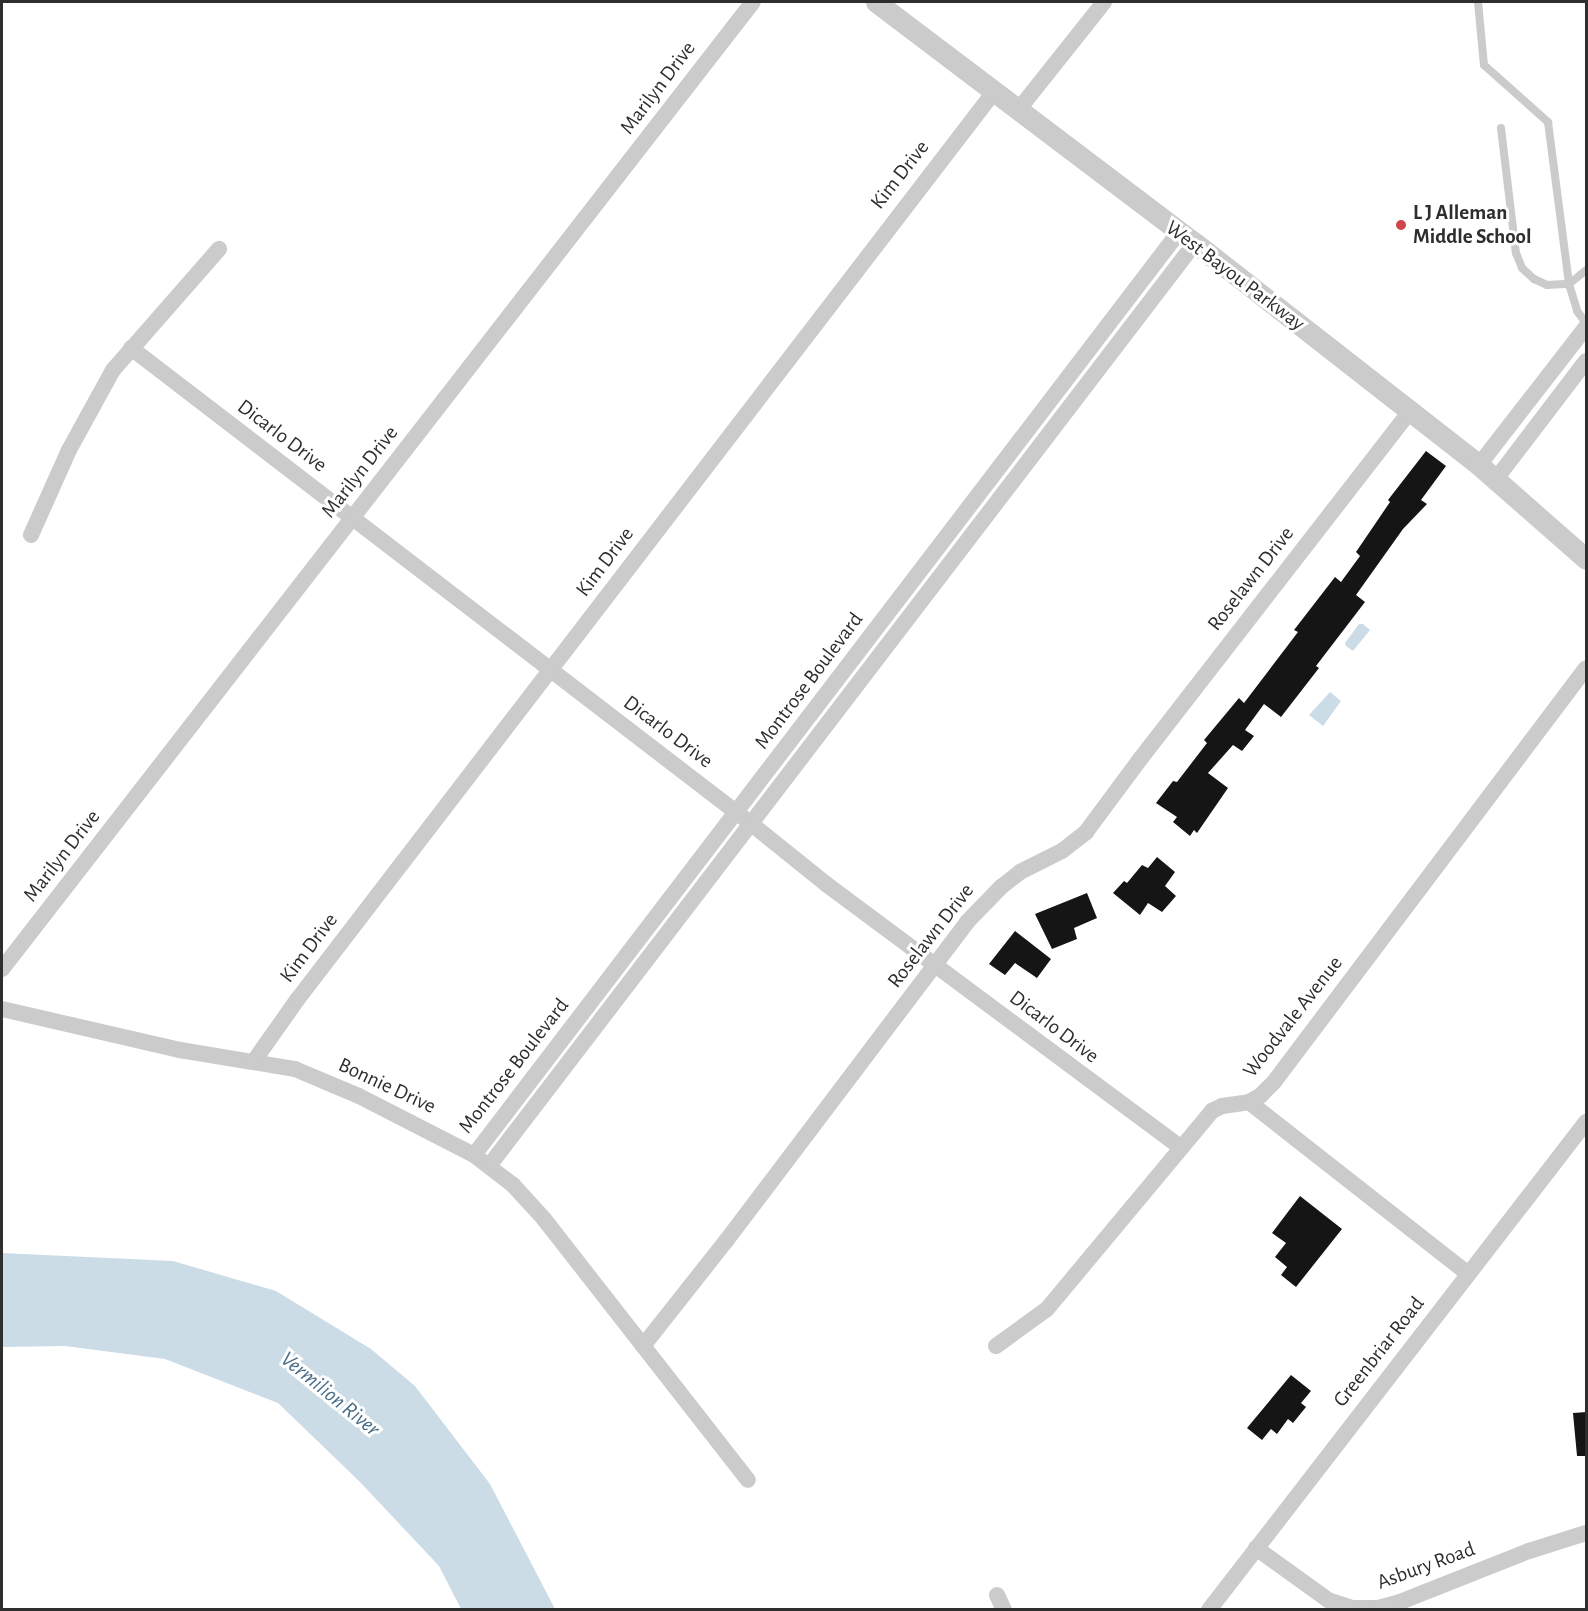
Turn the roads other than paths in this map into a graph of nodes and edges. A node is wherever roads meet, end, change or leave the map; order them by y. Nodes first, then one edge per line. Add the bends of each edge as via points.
1 (753, 2) edge
2 (876, 2) edge
3 (1104, 2) edge
4 (1478, 2) edge
5 (994, 92) junction
6 (1019, 109) junction
7 (1501, 128) dead end
8 (1187, 238) junction
9 (219, 249) dead end
10 (1587, 270) edge
11 (1569, 284) junction
12 (1587, 325) edge
13 (131, 348) junction
14 (1587, 361) edge
15 (1410, 411) junction
16 (1479, 465) junction
17 (1496, 479) junction
18 (353, 518) junction
19 (31, 535) dead end
20 (1587, 559) edge
21 (1587, 668) edge
22 (550, 670) junction
23 (743, 818) junction
24 (935, 965) junction
25 (2, 969) edge
26 (2, 1010) edge
27 (254, 1061) junction
28 (1249, 1102) junction
29 (1587, 1122) edge
30 (1181, 1148) junction
31 (474, 1155) junction
32 (489, 1166) junction
33 (1468, 1274) junction
34 (643, 1346) junction
35 (996, 1346) dead end
36 (748, 1480) dead end
37 (1587, 1533) edge
38 (1256, 1548) junction
39 (1209, 1610) edge

1 - 18 street, Marilyn Drive
2 - 5 street, West Bayou Parkway
3 - 6 street
4 - 11 lane via 1484,65 1548,122
5 - 6 street, West Bayou Parkway
5 - 22 street, Kim Drive
6 - 8 street, West Bayou Parkway
7 - 11 lane via 1516,253 1522,268 1547,285
8 - 15 street, West Bayou Parkway
8 - 23 street, Montrose Boulevard
9 - 13 street
10 - 11 lane
11 - 12 lane via 1577,311
12 - 16 street
13 - 18 street, Dicarlo Drive
13 - 19 street via 112,370 84,421
14 - 17 street
15 - 16 street, West Bayou Parkway
15 - 24 street, Roselawn Drive via 1086,832 1062,851 1000,887
16 - 17 street, West Bayou Parkway
17 - 20 street, West Bayou Parkway
18 - 22 street, Dicarlo Drive
18 - 25 street, Marilyn Drive
21 - 28 street, Woodvale Avenue via 1274,1082
22 - 23 street, Dicarlo Drive
22 - 27 street, Kim Drive
23 - 24 street, Dicarlo Drive
23 - 31 street, Montrose Boulevard
23 - 32 street, Montrose Boulevard
24 - 30 street, Dicarlo Drive
24 - 34 street, Roselawn Drive
26 - 27 street, Bonnie Drive via 180,1050
27 - 31 street, Bonnie Drive via 295,1069 321,1080
28 - 30 street, Woodvale Avenue via 1216,1108
28 - 33 street
29 - 33 street, Greenbriar Road
30 - 35 street, Woodvale Avenue via 1047,1309
31 - 32 street, Bonnie Drive
32 - 34 street, Bonnie Drive via 544,1219
33 - 38 street, Greenbriar Road
34 - 36 street, Bonnie Drive
37 - 38 street, Asbury Road via 1378,1608 1353,1608 1328,1599
38 - 39 street, Greenbriar Road

